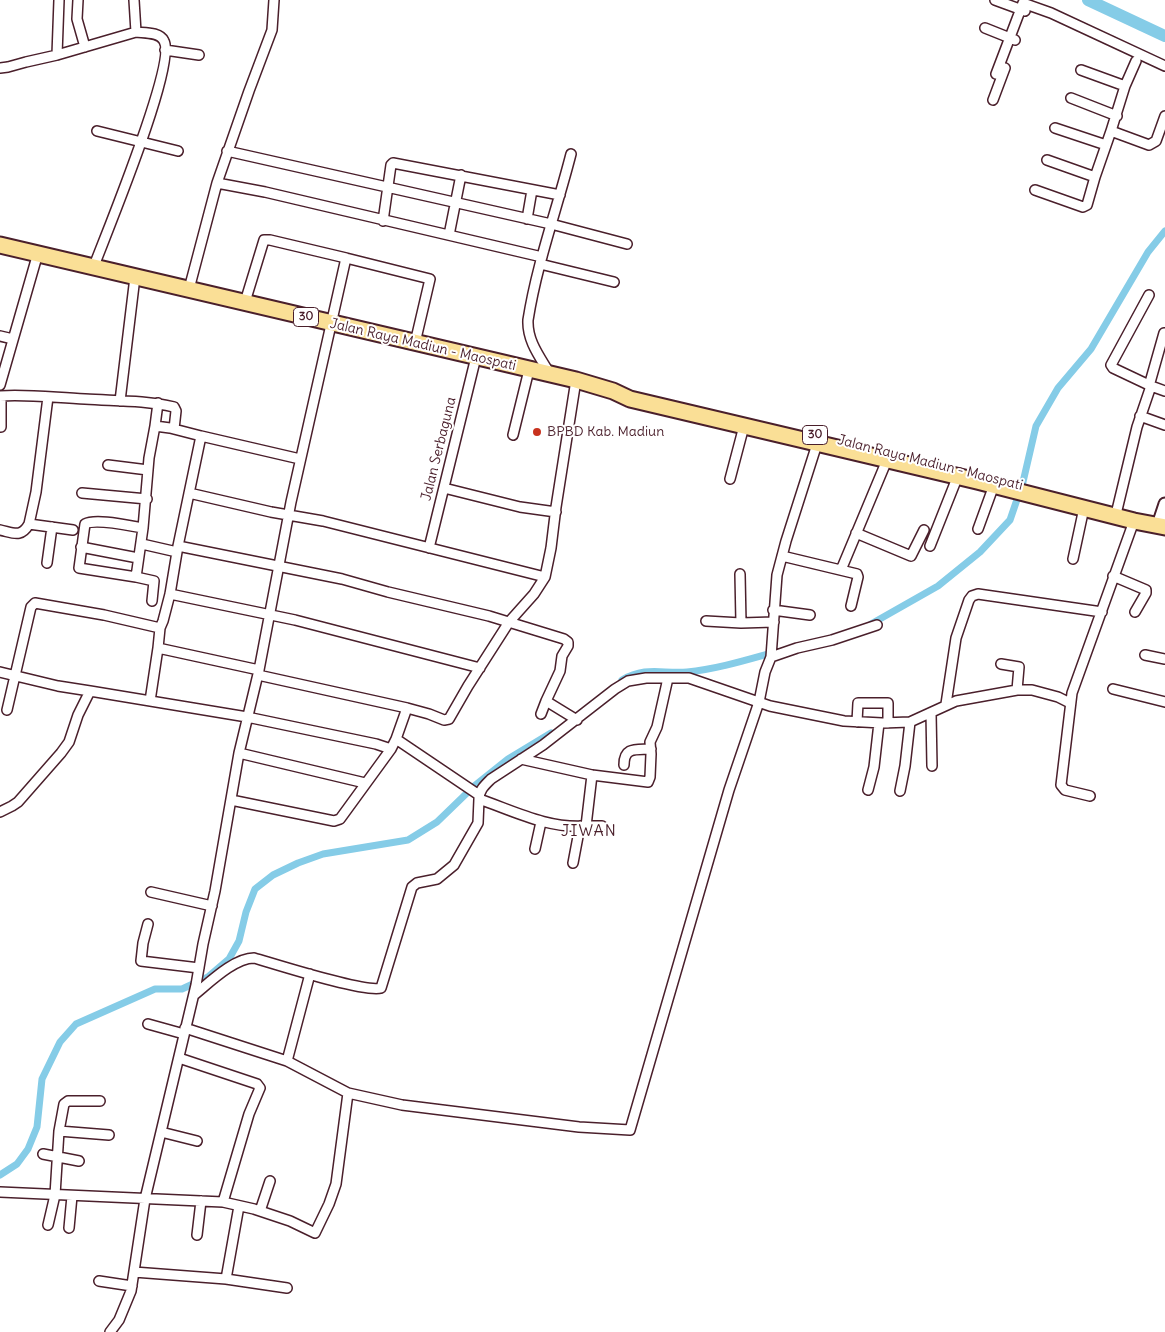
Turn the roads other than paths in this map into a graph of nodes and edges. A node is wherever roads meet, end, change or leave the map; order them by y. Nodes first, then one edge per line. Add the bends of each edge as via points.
1 (59, 0) edge
2 (78, 0) edge
3 (134, 0) edge
4 (274, 0) edge
5 (995, 0) edge
6 (1025, 9) junction
7 (985, 28) dead end
8 (136, 32) junction
9 (1013, 39) junction
10 (85, 47) junction
11 (165, 50) junction
12 (58, 55) junction
13 (199, 55) dead end
14 (990, 60) dead end
15 (1136, 61) dead end
16 (1000, 63) junction
17 (1165, 66) edge
18 (0, 68) edge
19 (1081, 70) dead end
20 (996, 74) dead end
21 (1125, 86) junction
22 (1072, 98) dead end
23 (992, 100) dead end
24 (1117, 116) junction
25 (1165, 116) edge
26 (1056, 128) dead end
27 (97, 130) dead end
28 (1111, 131) junction
29 (141, 142) junction
30 (1106, 145) junction
31 (178, 151) dead end
32 (227, 151) junction
33 (571, 154) dead end
34 (1047, 160) dead end
35 (461, 176) junction
36 (1096, 177) junction
37 (217, 183) junction
38 (388, 189) junction
39 (532, 190) junction
40 (1035, 190) dead end
41 (560, 195) junction
42 (455, 204) junction
43 (527, 219) junction
44 (383, 221) junction
45 (551, 224) junction
46 (449, 235) junction
47 (627, 244) dead end
48 (0, 245) edge
49 (38, 253) junction
50 (346, 258) junction
51 (541, 261) junction
52 (94, 266) junction
53 (135, 277) junction
54 (614, 282) dead end
55 (189, 289) junction
56 (1148, 295) dead end
57 (245, 302) junction
58 (330, 323) junction
59 (1164, 333) edge
60 (0, 336) edge
61 (13, 339) junction
62 (415, 343) junction
63 (476, 357) junction
64 (529, 370) junction
65 (550, 374) junction
66 (576, 380) junction
67 (0, 385) edge
68 (1150, 386) junction
69 (1165, 391) edge
70 (0, 396) edge
71 (48, 397) junction
72 (120, 401) junction
73 (158, 403) junction
74 (705, 412) junction
75 (1140, 416) junction
76 (1165, 425) edge
77 (155, 426) junction
78 (744, 426) junction
79 (1, 427) edge
80 (174, 429) junction
81 (513, 435) dead end
82 (201, 436) junction
83 (817, 444) junction
84 (300, 459) junction
85 (886, 460) junction
86 (108, 465) dead end
87 (148, 470) junction
88 (959, 473) junction
89 (730, 479) dead end
90 (994, 485) junction
91 (444, 488) junction
92 (1023, 489) junction
93 (82, 493) dead end
94 (189, 493) junction
95 (147, 499) junction
96 (1084, 508) junction
97 (1117, 510) junction
98 (556, 512) junction
99 (289, 514) junction
100 (1163, 518) edge
101 (1134, 521) junction
102 (29, 524) junction
103 (52, 527) junction
104 (143, 528) junction
105 (978, 529) dead end
106 (0, 530) edge
107 (73, 530) dead end
108 (924, 530) dead end
109 (856, 532) junction
110 (142, 544) junction
111 (930, 546) dead end
112 (81, 547) junction
113 (429, 548) junction
114 (178, 549) junction
115 (782, 556) junction
116 (138, 558) junction
117 (1073, 559) dead end
118 (47, 563) dead end
119 (279, 565) junction
120 (841, 570) junction
121 (740, 574) dead end
122 (1113, 576) junction
123 (136, 577) junction
124 (545, 577) junction
125 (170, 594) junction
126 (152, 601) dead end
127 (851, 606) dead end
128 (774, 610) junction
129 (1102, 612) junction
130 (1135, 612) dead end
131 (810, 615) dead end
132 (270, 616) junction
133 (706, 621) dead end
134 (509, 622) junction
135 (774, 622) junction
136 (741, 623) junction
137 (877, 625) dead end
138 (160, 628) junction
139 (158, 648) junction
140 (1145, 655) dead end
141 (771, 656) junction
142 (1165, 659) edge
143 (1001, 664) dead end
144 (480, 668) junction
145 (0, 672) edge
146 (258, 673) junction
147 (15, 676) junction
148 (668, 678) junction
149 (1113, 689) dead end
150 (1017, 690) junction
151 (90, 691) junction
152 (150, 701) junction
153 (546, 701) junction
154 (759, 702) junction
155 (1165, 702) edge
156 (1070, 703) junction
157 (946, 704) junction
158 (406, 708) junction
159 (8, 710) dead end
160 (931, 713) junction
161 (540, 714) dead end
162 (247, 717) junction
163 (574, 718) junction
164 (857, 722) junction
165 (910, 722) junction
166 (883, 723) junction
167 (396, 739) junction
168 (390, 749) junction
169 (651, 749) junction
170 (239, 753) junction
171 (520, 759) junction
172 (624, 765) dead end
173 (932, 766) dead end
174 (592, 776) junction
175 (365, 783) junction
176 (868, 790) dead end
177 (900, 791) dead end
178 (1090, 796) dead end
179 (479, 797) junction
180 (231, 800) junction
181 (0, 812) edge
182 (541, 822) junction
183 (583, 826) junction
184 (602, 826) dead end
185 (535, 849) dead end
186 (572, 863) dead end
187 (151, 892) dead end
188 (212, 906) junction
189 (148, 924) dead end
190 (198, 971) junction
191 (310, 974) junction
192 (194, 995) junction
193 (148, 1024) dead end
194 (185, 1031) junction
195 (179, 1058) junction
196 (287, 1061) junction
197 (348, 1093) junction
198 (100, 1102) dead end
199 (59, 1131) junction
200 (161, 1132) junction
201 (109, 1135) dead end
202 (197, 1141) dead end
203 (42, 1154) dead end
204 (57, 1158) junction
205 (79, 1161) dead end
206 (270, 1181) dead end
207 (0, 1192) edge
208 (54, 1195) junction
209 (72, 1196) junction
210 (145, 1199) junction
211 (201, 1201) junction
212 (223, 1202) junction
213 (239, 1206) junction
214 (260, 1211) junction
215 (48, 1225) dead end
216 (69, 1228) dead end
217 (197, 1236) dead end
218 (134, 1272) junction
219 (226, 1279) junction
220 (99, 1280) dead end
221 (132, 1286) junction
222 (287, 1288) dead end
223 (110, 1332) edge

1 - 12 street
2 - 10 street via 77,19
3 - 8 street
4 - 32 street via 272,30
5 - 6 street
6 - 9 street
6 - 17 street via 1051,13
7 - 9 street
8 - 10 street
8 - 11 street via 160,36 166,44
9 - 16 street
9 - 23 street
10 - 12 street
11 - 13 street
11 - 29 street via 156,99
12 - 18 street
14 - 16 street
15 - 21 street
16 - 20 street
19 - 21 street
21 - 24 street
22 - 24 street
24 - 28 street
25 - 28 street via 1156,142 1148,145
26 - 30 street
27 - 29 street
28 - 30 street
29 - 31 street
29 - 52 street
30 - 36 street
32 - 37 street
32 - 38 street
33 - 41 street
34 - 36 street
35 - 38 street via 393,163
35 - 39 street
35 - 42 street
36 - 40 street via 1087,205 1083,207
37 - 44 street
37 - 55 street
38 - 42 street
38 - 44 street
39 - 41 street
39 - 43 street
41 - 45 street
42 - 43 street
42 - 46 street
43 - 45 street
44 - 46 street
45 - 47 street
45 - 51 street
46 - 51 street
48 - 49 highway, Jalan Raya Madiun - Maospati / 30
49 - 52 highway, Jalan Raya Madiun - Maospati / 30
49 - 61 street
50 - 57 street via 264,240
50 - 58 street
50 - 62 street via 430,279
51 - 54 street
51 - 65 street via 527,329 530,341
52 - 53 highway, Jalan Raya Madiun - Maospati / 30
53 - 55 highway, Jalan Raya Madiun - Maospati / 30
53 - 72 street
55 - 57 highway, Jalan Raya Madiun - Maospati / 30
56 - 68 street via 1111,365
57 - 58 highway, Jalan Raya Madiun - Maospati / 30
58 - 62 highway, Jalan Raya Madiun - Maospati / 30
58 - 84 street
59 - 68 street
60 - 61 street
61 - 67 street
62 - 63 highway, Jalan Raya Madiun - Maospati / 30
63 - 64 highway, Jalan Raya Madiun - Maospati / 30
63 - 91 street, Jalan Serbaguna
64 - 65 highway, Jalan Raya Madiun - Maospati / 30
64 - 81 street
65 - 66 highway, Jalan Raya Madiun - Maospati / 30
66 - 74 highway, Jalan Raya Madiun - Maospati / 30 via 613,391 632,391
66 - 98 street
68 - 69 street
68 - 75 street
70 - 71 street
70 - 79 street
71 - 72 street
71 - 102 street
72 - 73 street
73 - 77 street
73 - 80 street via 174,407
74 - 78 highway, Jalan Raya Madiun - Maospati / 30
74 - 88 highway, Jalan Raya Madiun - Maospati / 30
75 - 76 street
75 - 97 street
77 - 80 street
77 - 87 street
78 - 83 highway, Jalan Raya Madiun - Maospati / 30
78 - 89 street
80 - 82 street
82 - 84 street
82 - 94 street
83 - 85 highway, Jalan Raya Madiun - Maospati / 30
83 - 115 street
84 - 99 street
85 - 88 highway, Jalan Raya Madiun - Maospati / 30
85 - 109 street
86 - 87 street
87 - 95 street
88 - 90 highway, Jalan Raya Madiun - Maospati / 30
88 - 92 highway, Jalan Raya Madiun - Maospati / 30
88 - 111 street
90 - 92 highway, Jalan Raya Madiun - Maospati / 30
90 - 105 street
91 - 98 street via 520,507
91 - 113 street, Jalan Serbaguna
92 - 96 highway, Jalan Raya Madiun - Maospati / 30
92 - 97 highway, Jalan Raya Madiun - Maospati / 30
93 - 95 street
94 - 99 street
94 - 114 street
95 - 104 street
96 - 101 highway, Jalan Raya Madiun - Maospati / 30
96 - 117 street
97 - 100 highway, Jalan Raya Madiun - Maospati / 30
98 - 124 street
99 - 113 street
99 - 119 street
100 - 101 highway, Jalan Raya Madiun - Maospati / 30
101 - 122 street
102 - 103 street
102 - 106 street via 18,534
103 - 107 street
103 - 118 street
104 - 110 street
104 - 112 street via 86,522
108 - 109 street via 911,556
109 - 120 street
110 - 114 street
110 - 116 street
112 - 116 street
112 - 123 street via 78,568
113 - 124 street
114 - 119 street
114 - 125 street
115 - 120 street
115 - 128 street via 775,585
116 - 123 street
119 - 132 street
119 - 134 street
120 - 127 street via 858,576
121 - 136 street
122 - 129 street
122 - 130 street via 1146,590
123 - 126 street via 154,581
124 - 134 street
125 - 132 street
125 - 138 street
128 - 131 street
128 - 135 street
129 - 156 street
129 - 157 street via 987,595 972,596 956,638
132 - 144 street
132 - 146 street
133 - 136 street
134 - 144 street
134 - 153 street via 568,642 560,671
135 - 136 street
135 - 141 street
137 - 141 street
138 - 139 street
138 - 147 street via 38,602 31,607
139 - 146 street
139 - 152 street
140 - 142 street
141 - 154 street
143 - 150 street via 1019,667
144 - 158 street via 449,719
145 - 147 street
146 - 158 street
146 - 162 street
147 - 151 street
147 - 159 street
148 - 154 street via 695,680
148 - 163 street via 628,681
148 - 169 street via 657,727 650,742
149 - 155 street
150 - 156 street via 1032,690
150 - 157 street
151 - 152 street
151 - 181 street via 61,753 18,802
152 - 162 street
153 - 161 street
153 - 163 street
154 - 164 street via 830,720
154 - 197 street via 729,790 630,1130 579,1127 402,1105
156 - 178 street via 1061,785 1065,790
157 - 160 street
158 - 167 street
160 - 165 street
160 - 173 street
162 - 168 street
162 - 170 street
163 - 171 street
164 - 166 street
164 - 166 street via 858,703 888,703
165 - 166 street
165 - 177 street
166 - 176 street
167 - 168 street
167 - 179 street
168 - 175 street
169 - 172 street via 629,752 624,758
169 - 174 street via 648,782
170 - 175 street
170 - 180 street
171 - 174 street
171 - 179 street via 484,786
174 - 183 street
175 - 180 street via 340,819 334,821
179 - 182 street
179 - 191 street via 478,823 454,865 437,879 412,887 381,988
180 - 188 street
182 - 183 street
182 - 185 street
183 - 184 street
183 - 186 street
187 - 188 street
188 - 190 street
189 - 190 street via 141,961
190 - 192 street
191 - 192 street via 248,958 218,975
191 - 196 street
192 - 194 street
193 - 194 street
194 - 195 street
194 - 196 street
195 - 200 street
195 - 212 street via 257,1084 260,1088
196 - 197 street
197 - 214 street via 336,1184 318,1229 312,1232
198 - 199 street via 66,1101
199 - 201 street
199 - 204 street
200 - 202 street
200 - 210 street
203 - 204 street
204 - 205 street
204 - 208 street
206 - 214 street
207 - 208 street
208 - 209 street
208 - 215 street
209 - 210 street
209 - 216 street
210 - 211 street
210 - 218 street
211 - 212 street
211 - 217 street
212 - 213 street
213 - 214 street
213 - 219 street
218 - 219 street
218 - 221 street
219 - 222 street
220 - 221 street
221 - 223 street via 126,1306

